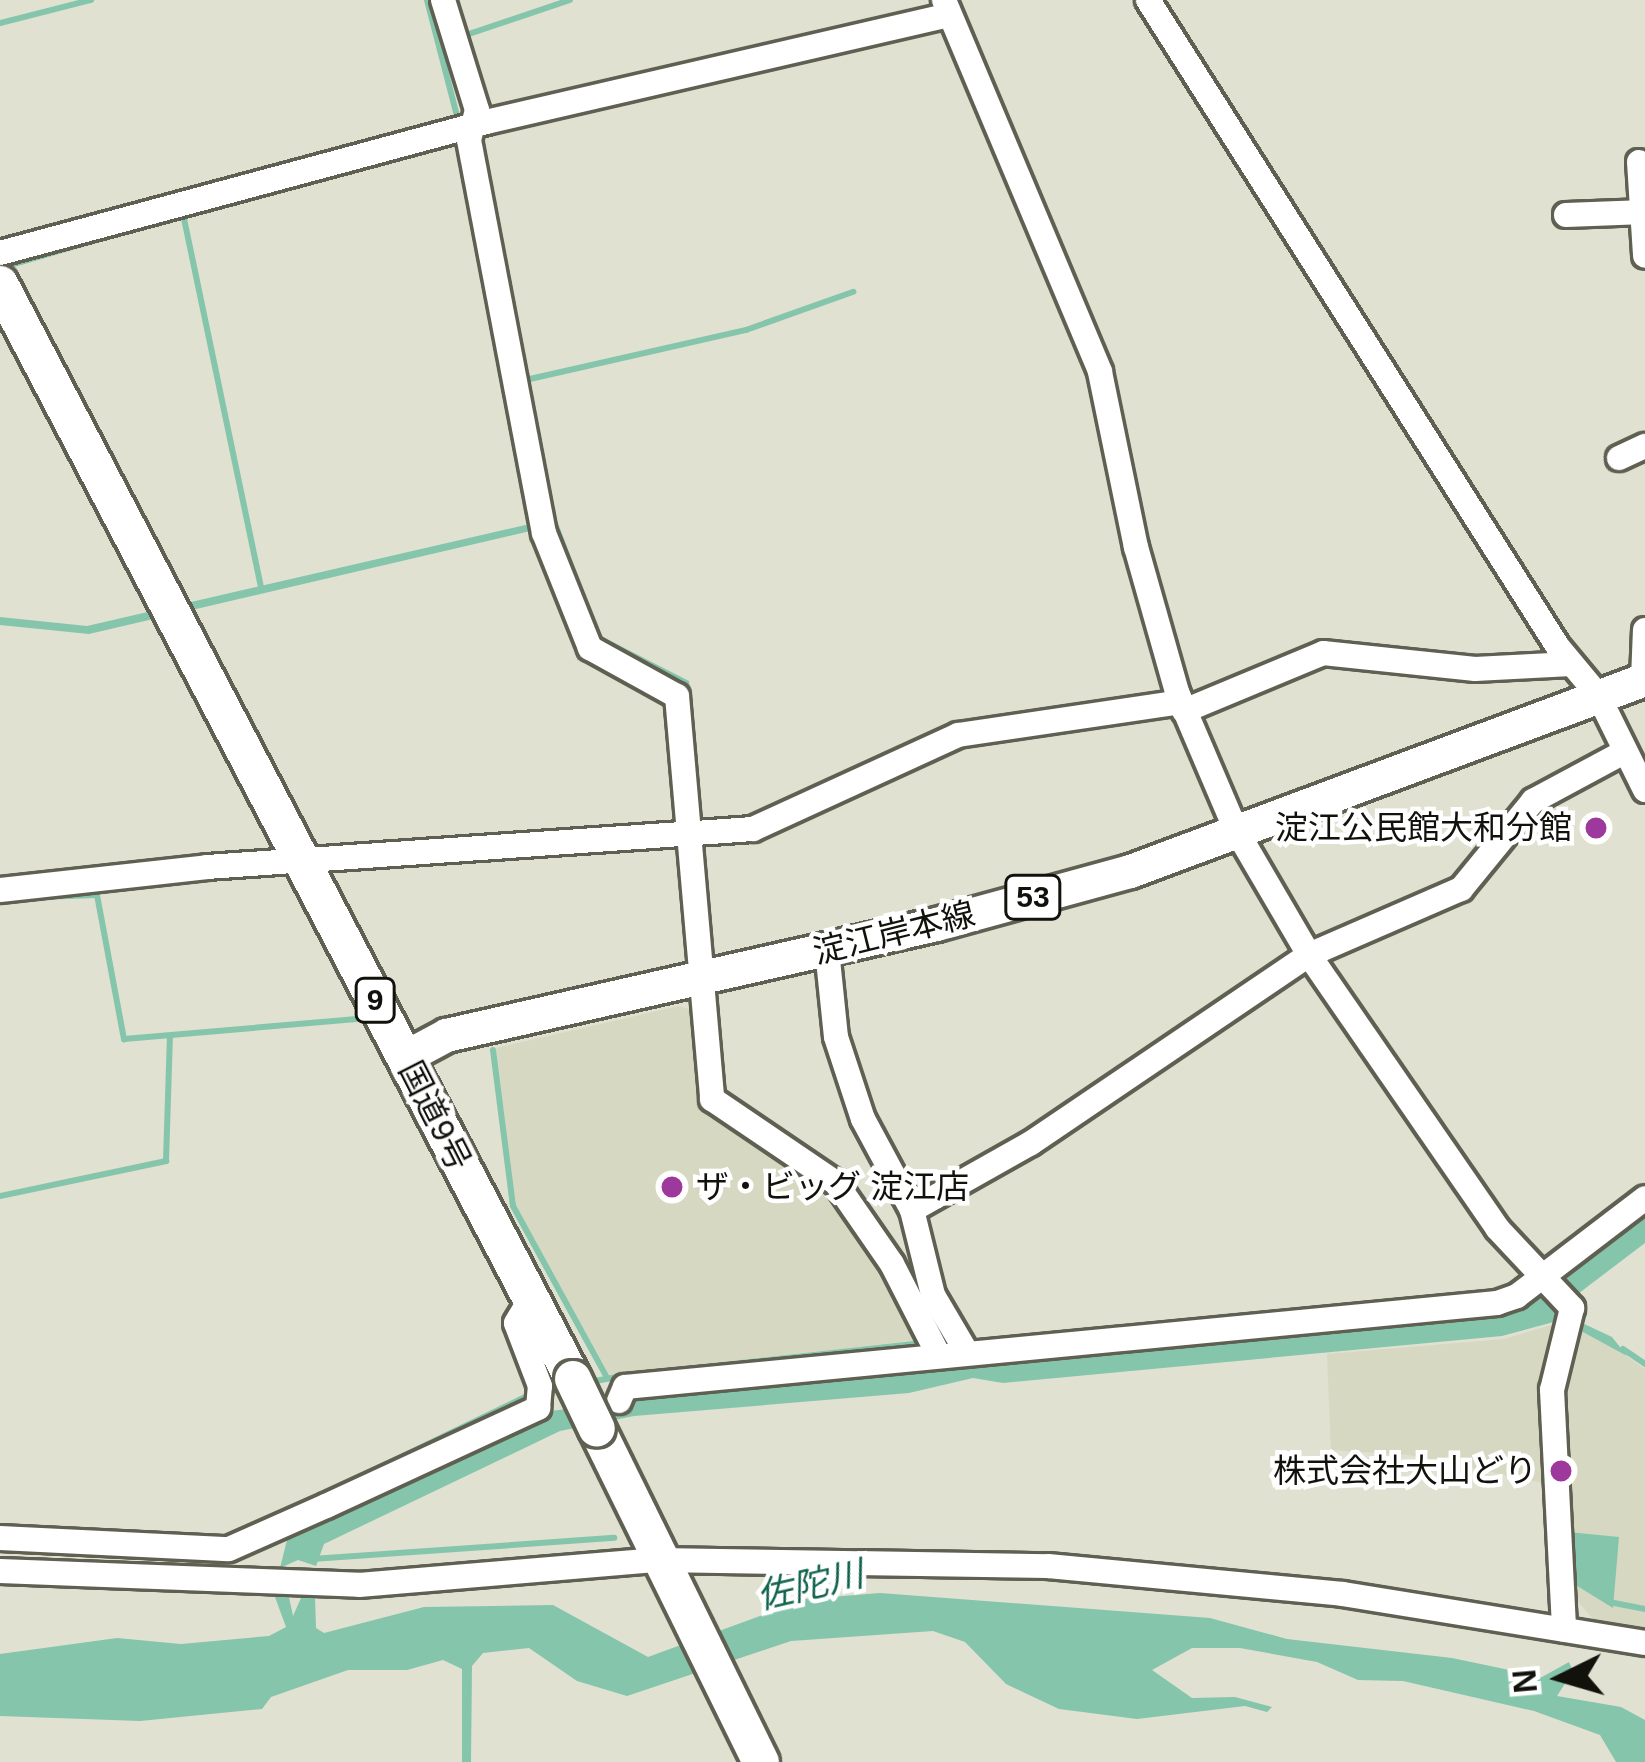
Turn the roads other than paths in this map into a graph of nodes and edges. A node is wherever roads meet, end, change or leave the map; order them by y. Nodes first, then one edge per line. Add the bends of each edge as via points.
1 (443, 0) edge
2 (1148, 0) edge
3 (946, 8) edge
4 (470, 129) junction
5 (1640, 162) dead end
6 (1644, 212) edge
7 (1566, 215) dead end
8 (0, 253) edge
9 (1645, 256) edge
10 (0, 284) edge
11 (1645, 446) edge
12 (1619, 458) dead end
13 (1645, 630) edge
14 (1570, 664) junction
15 (1644, 679) edge
16 (1598, 695) junction
17 (1182, 706) junction
18 (1624, 752) junction
19 (1645, 790) edge
20 (1236, 830) junction
21 (699, 836) junction
22 (302, 862) junction
23 (0, 890) edge
24 (827, 950) junction
25 (1309, 955) junction
26 (700, 979) junction
27 (405, 1057) junction
28 (1645, 1198) edge
29 (912, 1210) junction
30 (1547, 1276) junction
31 (530, 1300) junction
32 (966, 1351) junction
33 (939, 1356) junction
34 (569, 1393) junction
35 (538, 1408) junction
36 (608, 1415) junction
37 (0, 1538) edge
38 (660, 1566) junction
39 (0, 1571) edge
40 (1564, 1630) junction
41 (1645, 1642) edge
42 (761, 1762) edge

1 - 4 street via 477,110
2 - 14 street
3 - 4 street
3 - 17 street via 1100,372 1136,547
4 - 8 street
4 - 21 street via 543,525 590,648 677,696
5 - 6 street
6 - 7 street
6 - 9 street
10 - 22 highway, 国道9号 / 9
11 - 12 street
13 - 15 street
14 - 16 street
14 - 17 street via 1474,669 1323,653
15 - 16 main road, 淀江岸本線 / 53
16 - 18 street
16 - 20 main road, 淀江岸本線 / 53
17 - 20 street
17 - 21 street via 958,735 753,829
18 - 19 street
18 - 25 street via 1533,801 1461,889
20 - 24 main road, 淀江岸本線 / 53 via 1130,871
20 - 25 street
21 - 22 street
21 - 26 street
22 - 23 street
22 - 27 highway, 国道9号 / 9
24 - 26 main road, 淀江岸本線 / 53
24 - 29 street via 836,1037 863,1120
25 - 29 street via 1049,1131
25 - 30 street via 1497,1228
26 - 27 main road, 淀江岸本線 / 53 via 446,1035
26 - 33 street via 712,1099 836,1184 892,1264
27 - 31 highway, 国道9号 / 9
28 - 30 street
29 - 32 street via 933,1294
30 - 32 street via 1497,1303
30 - 40 street via 1569,1315 1552,1390
31 - 34 highway, 国道9号 / 9
31 - 35 street via 516,1323 540,1386
32 - 33 street
33 - 36 street via 625,1387
34 - 35 street
34 - 36 highway, 国道9号 / 9, bridge
35 - 37 street via 229,1549
36 - 38 highway, 国道9号 / 9
38 - 39 street via 359,1585
38 - 40 street via 1048,1566 1343,1594
38 - 42 highway, 国道9号 / 9
40 - 41 street

